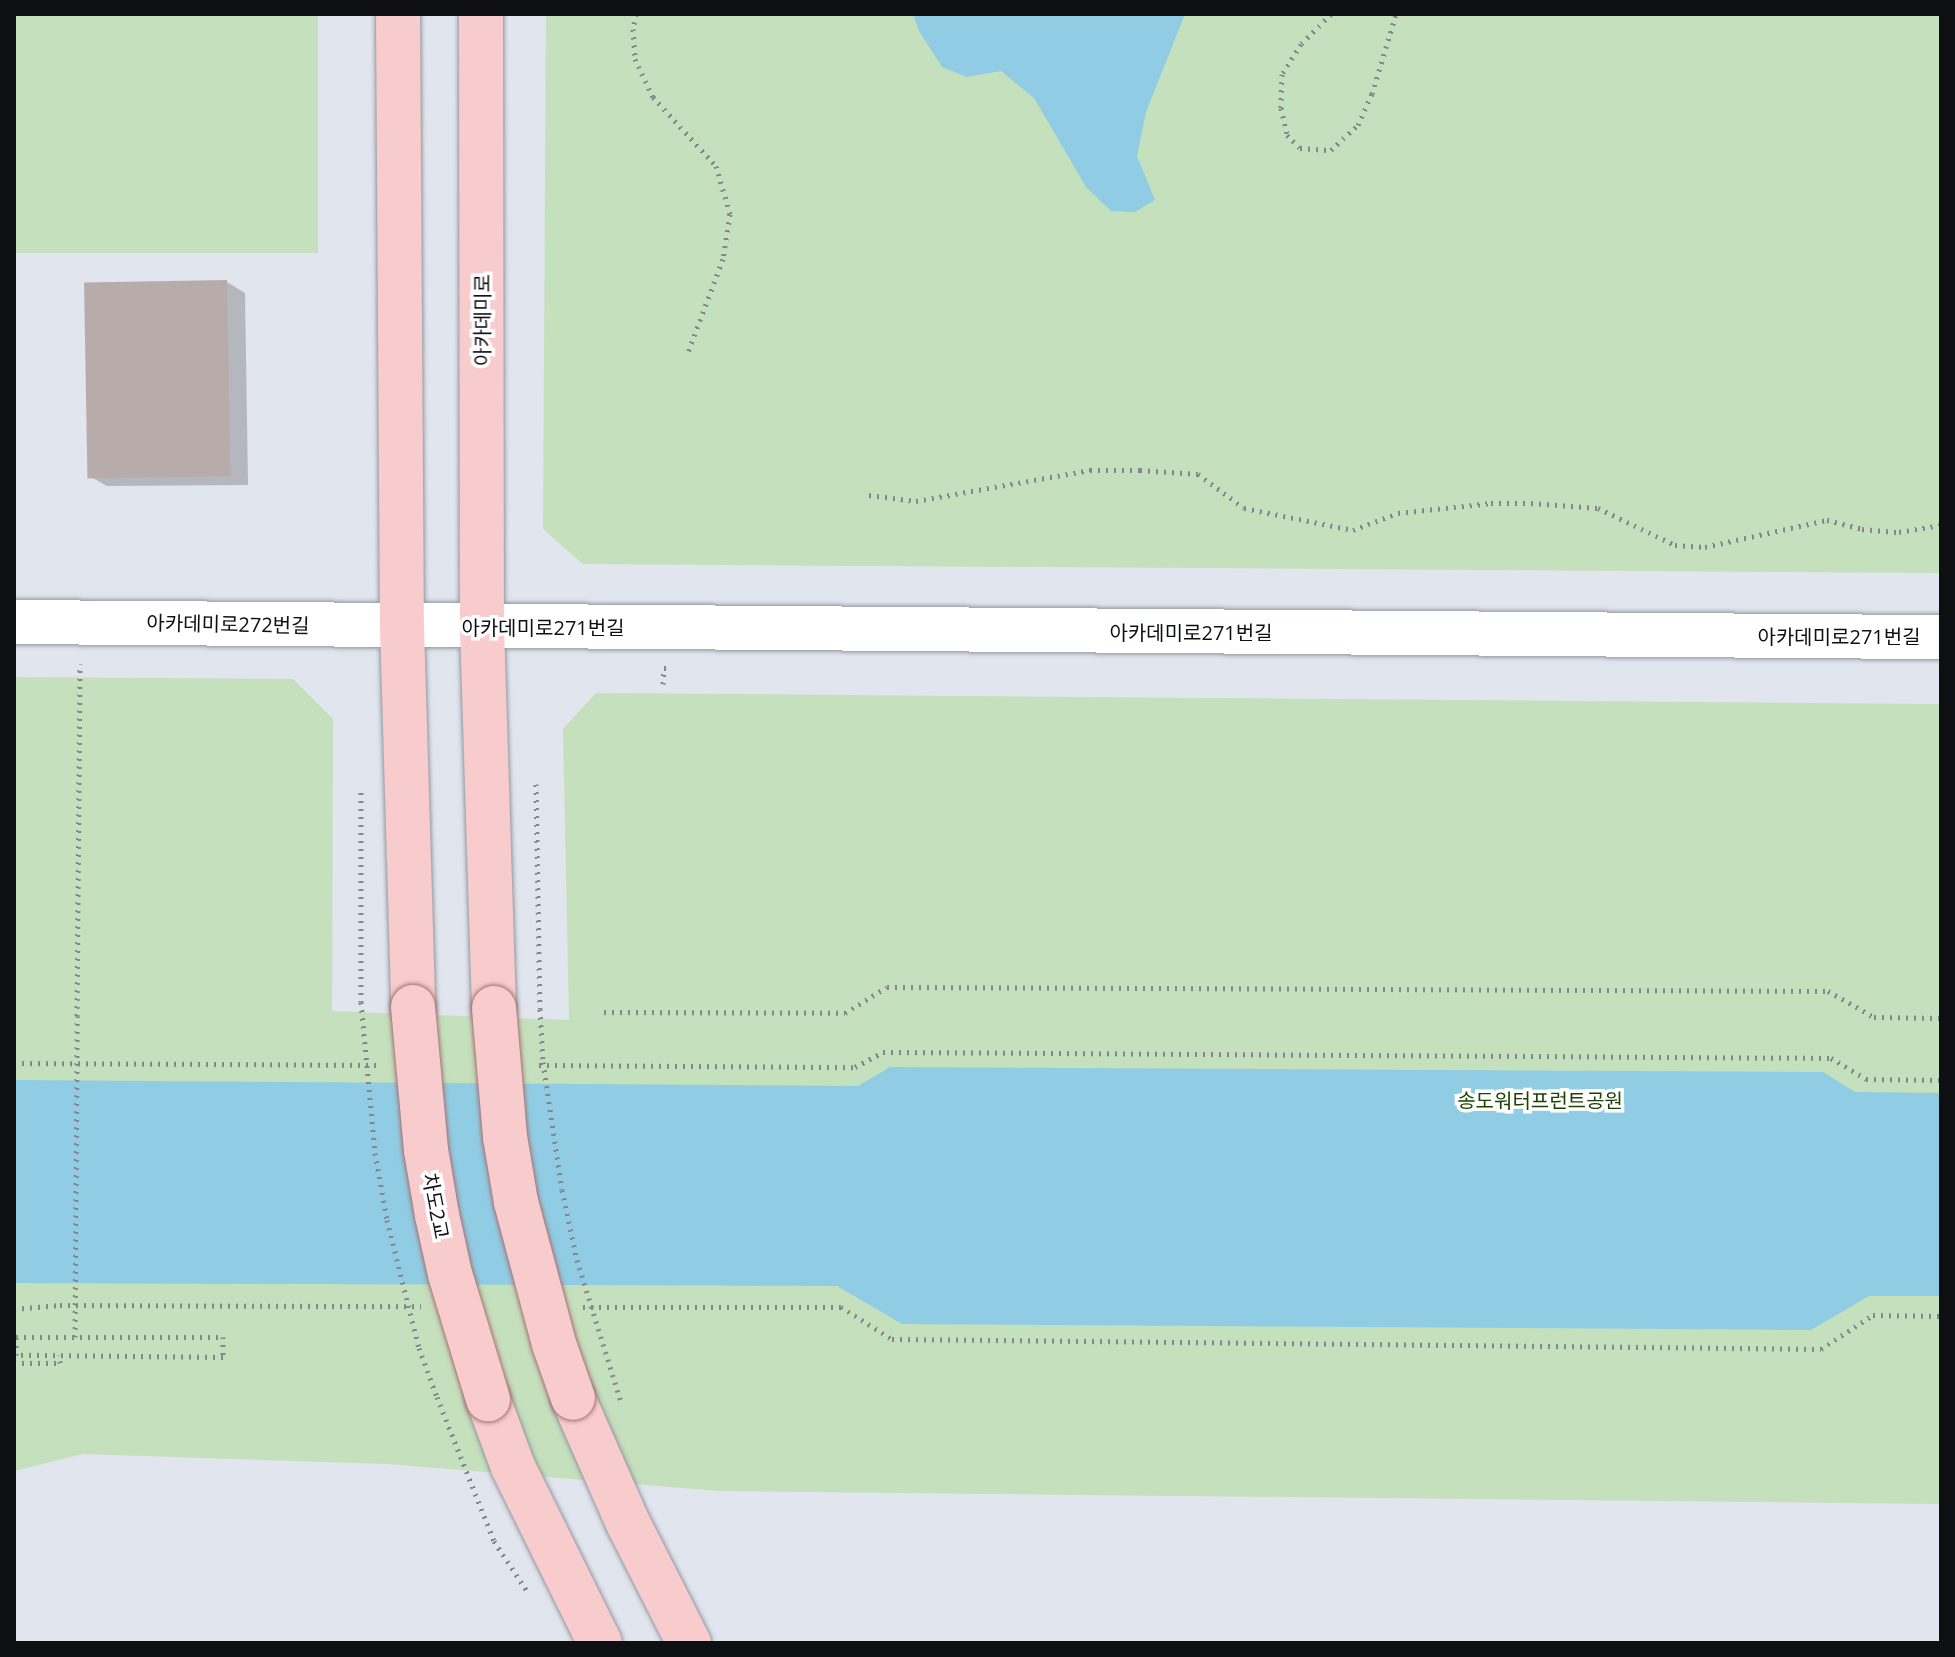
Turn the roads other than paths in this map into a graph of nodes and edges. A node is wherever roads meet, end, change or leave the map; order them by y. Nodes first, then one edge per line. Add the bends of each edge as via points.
1 (398, 14) edge
2 (481, 14) edge
3 (14, 622) edge
4 (442, 626) junction
5 (1941, 637) edge
6 (600, 1643) edge
7 (689, 1643) edge

1 - 4 main road
2 - 4 main road, 아카데미로
3 - 4 street, 아카데미로272번길
4 - 5 street, 아카데미로271번길
4 - 6 main road, 차도2교, bridge via 413,1007 424,1134 450,1274 488,1399 513,1467
4 - 7 main road, bridge via 516,1202 573,1398

